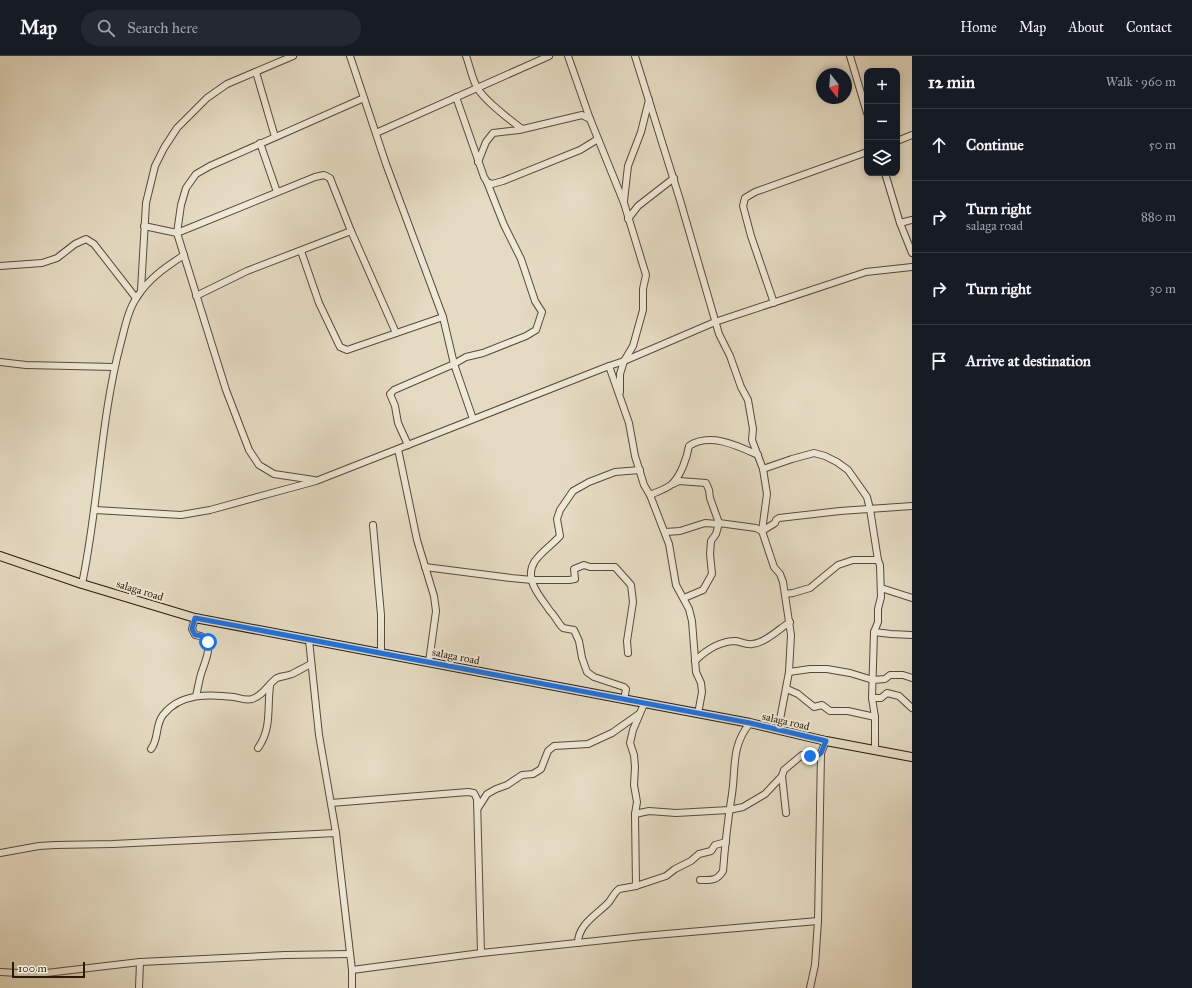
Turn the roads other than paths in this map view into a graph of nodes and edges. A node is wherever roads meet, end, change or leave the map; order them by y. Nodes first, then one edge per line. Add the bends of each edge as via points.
1 (294, 56) edge
2 (350, 56) edge
3 (466, 56) edge
4 (549, 56) edge
5 (568, 56) edge
6 (635, 56) edge
7 (850, 56) edge
8 (256, 72) junction
9 (477, 88) junction
10 (456, 97) junction
11 (364, 98) junction
12 (649, 100) junction
13 (865, 104) edge
14 (590, 119) junction
15 (522, 130) junction
16 (376, 133) junction
17 (912, 135) edge
18 (275, 137) junction
19 (598, 139) junction
20 (900, 140) edge
21 (260, 144) junction
22 (864, 153) edge
23 (478, 162) junction
24 (886, 176) edge
25 (674, 178) junction
26 (487, 182) junction
27 (277, 192) junction
28 (624, 203) junction
29 (628, 219) junction
30 (912, 220) edge
31 (900, 223) junction
32 (144, 226) junction
33 (351, 231) junction
34 (177, 233) junction
35 (301, 251) junction
36 (912, 253) edge
37 (184, 255) junction
38 (0, 266) edge
39 (912, 267) edge
40 (142, 291) junction
41 (196, 296) junction
42 (136, 298) junction
43 (774, 303) junction
44 (443, 317) junction
45 (715, 322) junction
46 (396, 333) junction
47 (624, 361) junction
48 (0, 362) edge
49 (454, 364) junction
50 (609, 366) junction
51 (114, 367) junction
52 (620, 396) junction
53 (473, 419) junction
54 (408, 445) junction
55 (398, 449) junction
56 (758, 455) junction
57 (763, 469) junction
58 (640, 470) junction
59 (316, 480) junction
60 (671, 485) junction
61 (650, 495) junction
62 (912, 506) edge
63 (870, 509) junction
64 (95, 510) junction
65 (718, 523) junction
66 (373, 525) dead end
67 (762, 531) junction
68 (665, 532) junction
69 (0, 556) edge
70 (878, 560) junction
71 (425, 567) junction
72 (532, 580) junction
73 (82, 584) junction
74 (881, 588) junction
75 (785, 594) junction
76 (684, 598) junction
77 (912, 598) edge
78 (195, 618) junction
79 (790, 622) junction
80 (874, 632) junction
81 (912, 635) edge
82 (309, 640) junction
83 (382, 652) junction
84 (628, 653) dead end
85 (695, 661) junction
86 (429, 662) junction
87 (311, 664) junction
88 (789, 672) junction
89 (912, 678) edge
90 (873, 680) junction
91 (270, 686) junction
92 (787, 689) junction
93 (196, 696) junction
94 (872, 698) junction
95 (624, 700) junction
96 (644, 704) junction
97 (912, 708) edge
98 (639, 714) junction
99 (698, 714) junction
100 (875, 717) junction
101 (750, 723) junction
102 (778, 730) junction
103 (826, 741) junction
104 (258, 748) dead end
105 (151, 749) dead end
106 (875, 750) junction
107 (821, 753) junction
108 (912, 757) edge
109 (782, 776) junction
110 (331, 803) junction
111 (477, 809) junction
112 (729, 810) junction
113 (786, 813) dead end
114 (635, 814) junction
115 (336, 833) junction
116 (726, 842) junction
117 (0, 853) edge
118 (700, 880) dead end
119 (636, 886) junction
120 (818, 921) junction
121 (578, 943) junction
122 (482, 953) junction
123 (350, 954) junction
124 (140, 962) junction
125 (352, 970) junction
126 (0, 972) edge
127 (139, 988) edge
128 (352, 988) edge
129 (810, 988) edge

1 - 8 street
2 - 11 street
3 - 9 street
4 - 9 street
5 - 14 street
6 - 12 street
7 - 13 street
8 - 18 street
8 - 32 street via 227,84 207,98 178,128 155,166 146,203
9 - 10 street
9 - 15 street
10 - 16 street
10 - 23 street
11 - 16 street
11 - 18 street
12 - 25 street
12 - 28 street via 641,132 628,166
14 - 15 street via 582,115
14 - 19 street
15 - 23 street via 494,133 486,142
16 - 44 street
17 - 20 street
18 - 21 street
19 - 26 street via 580,150 503,181 492,184
19 - 28 street
21 - 27 street
21 - 34 street via 196,174 186,188
22 - 43 street via 755,192 745,198 742,206
23 - 26 street
24 - 31 street
25 - 29 street via 638,206
25 - 45 street
26 - 49 street via 521,259 535,301 542,312 536,330 526,336 466,357
27 - 33 street via 315,177 324,175 330,178
27 - 34 street
28 - 29 street
29 - 47 street via 646,275 640,323 634,346
30 - 31 street
31 - 36 street
32 - 34 street
32 - 40 street
33 - 35 street
33 - 46 street
34 - 37 street
35 - 41 street via 247,271
35 - 46 street via 319,303 340,347 347,350
37 - 40 street via 166,266
37 - 41 street
38 - 42 street via 42,263 57,258 86,239 94,244
39 - 43 street via 866,272
40 - 42 street
41 - 59 street via 226,390 249,450 259,465 274,474
42 - 51 street
43 - 45 street
44 - 46 street
44 - 49 street
45 - 47 street
45 - 56 street via 748,400 752,440
47 - 50 street
47 - 52 street via 620,374
48 - 51 street
49 - 53 street
49 - 54 street via 390,394 398,424
50 - 52 street
50 - 53 street
51 - 64 street
52 - 58 street
53 - 54 street
54 - 55 street
55 - 59 street
55 - 71 street
56 - 57 street
56 - 60 street via 718,440 695,442 689,446 679,475
57 - 63 street via 814,453 825,456 848,470 867,497
57 - 67 street via 767,494
58 - 61 street
58 - 72 street via 615,472 573,491 560,510 560,536 535,562 531,570
59 - 64 street via 210,510 181,515
60 - 61 street
60 - 65 street via 679,481 706,483
61 - 68 street
62 - 63 street
63 - 67 street via 779,518
63 - 70 street
64 - 73 street
65 - 67 street
65 - 68 street via 705,523 680,531
65 - 76 street via 716,534 711,541 712,574 703,590
66 - 83 street
67 - 75 street via 774,567 783,582
68 - 76 street via 673,560 676,585
69 - 73 main road, salaga road
70 - 74 street
70 - 75 street via 853,560 838,565 810,588
71 - 72 street
71 - 86 street via 436,611
72 - 84 street via 575,579 574,569 584,565 615,567 630,585 633,602 627,641
72 - 95 street via 537,593 563,628 574,630 587,672 594,677 624,687
73 - 78 main road, salaga road
74 - 77 street
74 - 80 street via 882,597
75 - 79 street
76 - 85 street via 692,621
78 - 82 main road, salaga road
78 - 93 street via 192,629 195,635 201,635 208,642
79 - 85 street via 764,640 752,644 736,641 722,643 704,652
79 - 88 street
80 - 81 street
80 - 90 street
82 - 83 main road, salaga road
82 - 87 street
83 - 86 main road, salaga road
85 - 99 street via 702,692
86 - 95 main road, salaga road
87 - 91 street via 276,679
87 - 110 street via 319,735
88 - 90 street via 827,669
88 - 92 street
89 - 90 street via 890,675 884,679
90 - 94 street
91 - 93 street via 251,700 217,695
91 - 104 street via 267,733
92 - 100 street via 814,707 822,705 830,711 848,711
92 - 102 street
93 - 105 street via 182,700 163,714 159,720 155,744
94 - 97 street via 881,698 887,693 899,696
94 - 100 street
95 - 96 main road, salaga road
96 - 98 street
96 - 99 main road, salaga road
98 - 111 street via 612,733 588,744 554,746 548,751 541,769 533,774 522,775 487,794
98 - 114 street via 630,743 635,767
99 - 101 main road, salaga road
100 - 106 street
101 - 102 main road, salaga road
101 - 112 street via 740,737
102 - 103 main road, salaga road
103 - 106 main road, salaga road
103 - 107 street
106 - 108 main road, salaga road
107 - 109 street via 817,756 802,755 784,770
107 - 120 street
109 - 112 street via 765,794 743,807
109 - 113 street
110 - 111 street via 468,792 474,793
110 - 115 street
111 - 122 street
112 - 114 street via 676,813 649,811
112 - 116 street
114 - 119 street
115 - 117 street via 55,845
115 - 123 street
116 - 118 street via 723,871 720,876 715,880
116 - 119 street via 715,845 711,851 699,854 666,876
119 - 121 street via 619,889 614,893 610,901 580,932
120 - 121 street
120 - 129 street via 815,965
121 - 122 street
122 - 125 street
123 - 124 street
123 - 125 street
124 - 126 street via 38,974
124 - 127 street
125 - 128 street

